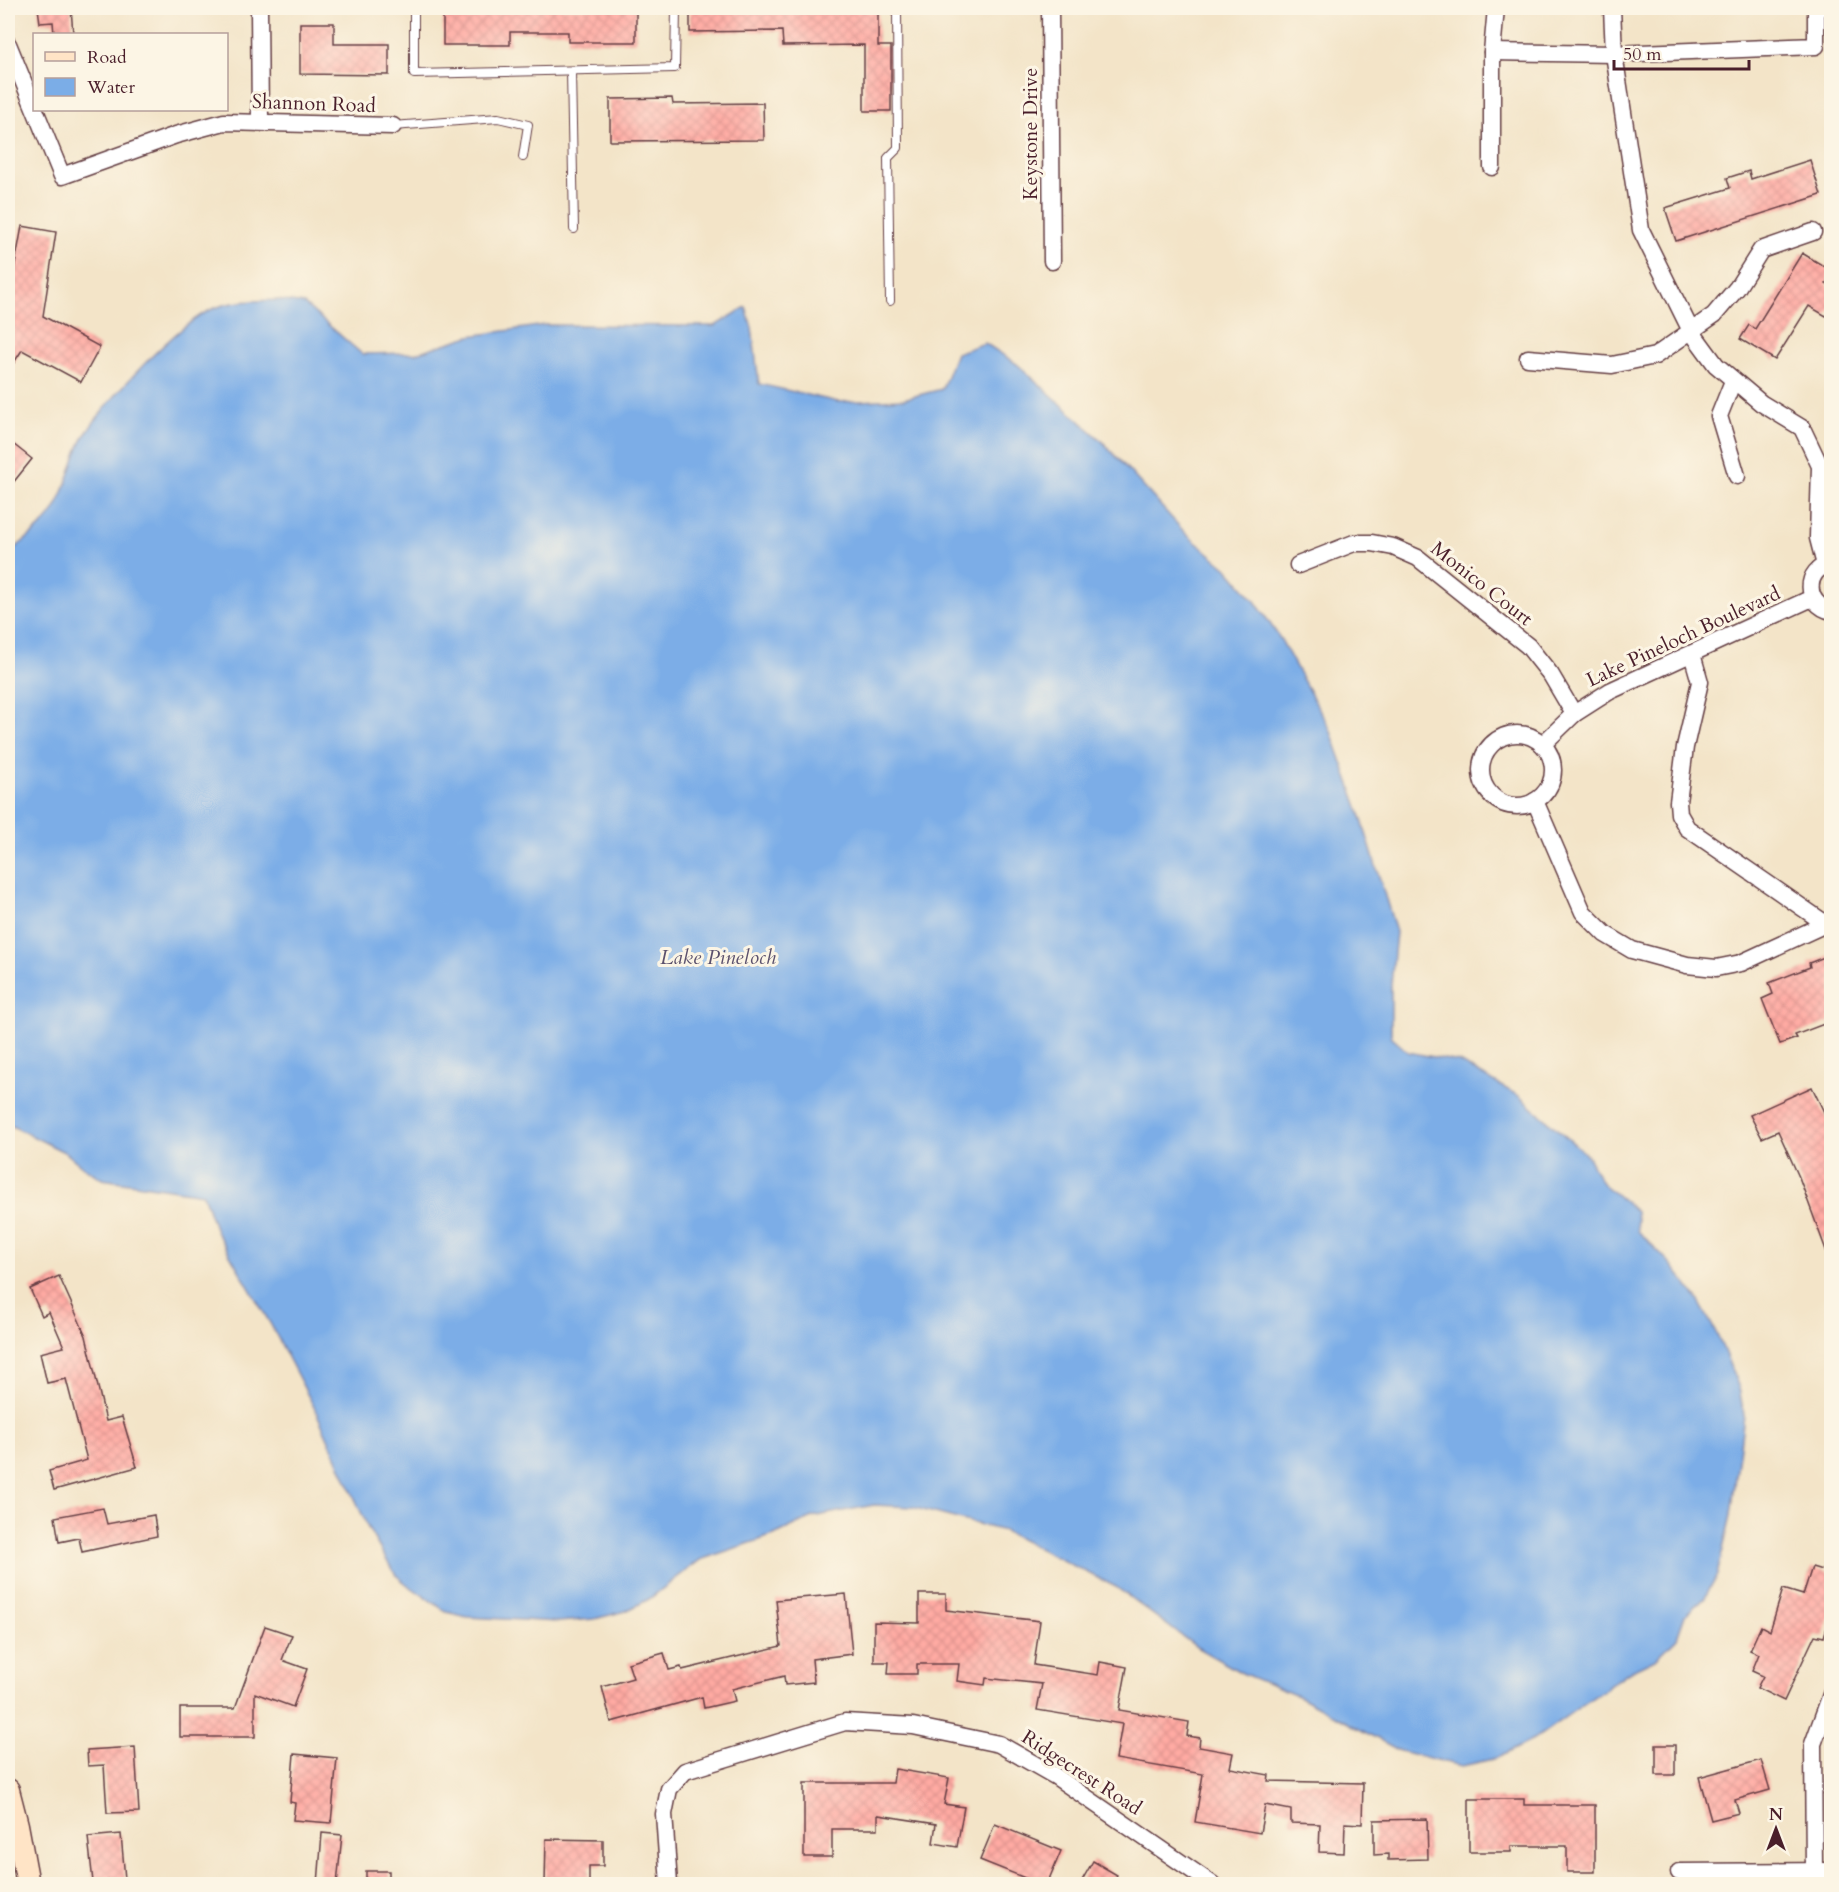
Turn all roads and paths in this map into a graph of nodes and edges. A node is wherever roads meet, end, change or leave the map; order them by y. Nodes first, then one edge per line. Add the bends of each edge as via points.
1 (259, 8) edge
2 (414, 8) edge
3 (676, 8) edge
4 (897, 8) edge
5 (1050, 8) edge
6 (1496, 8) edge
7 (1612, 8) edge
8 (1816, 8) edge
9 (8, 44) edge
10 (1492, 52) junction
11 (1614, 54) junction
12 (571, 71) junction
13 (33, 105) edge
14 (35, 111) edge
15 (260, 121) junction
16 (393, 126) joint
17 (522, 157) dead end
18 (1492, 167) dead end
19 (574, 229) dead end
20 (1814, 232) dead end
21 (1052, 261) dead end
22 (890, 301) dead end
23 (1691, 331) junction
24 (1528, 358) dead end
25 (1733, 381) junction
26 (1737, 476) dead end
27 (1828, 564) edge
28 (1298, 565) dead end
29 (1812, 598) junction
30 (1832, 611) edge
31 (1692, 654) junction
32 (1574, 714) junction
33 (1543, 744) junction
34 (1535, 801) junction
35 (1829, 922) edge
36 (1832, 1692) edge
37 (8, 1790) edge
38 (1814, 1871) junction
39 (1832, 1871) edge
40 (1679, 1872) dead end
41 (1731, 1878) edge
42 (1209, 1883) edge
43 (28, 1884) edge
44 (669, 1884) edge

1 - 15 street
2 - 12 lane via 414,74
3 - 12 lane via 675,68
4 - 22 lane via 898,148 888,158
5 - 21 street, Keystone Drive
6 - 10 street
7 - 11 street, Lake Pineloch Boulevard
8 - 11 street via 1816,46
9 - 13 street, Shannon Road
10 - 11 street
10 - 18 street
11 - 23 street, Lake Pineloch Boulevard via 1641,230
12 - 19 lane
14 - 15 street, Shannon Road via 62,176 176,135 224,122
15 - 16 street, Shannon Road
16 - 17 lane via 498,118 528,125
20 - 23 street via 1761,250 1714,315
23 - 24 street via 1655,356 1612,365
23 - 25 street, Lake Pineloch Boulevard
25 - 26 street via 1719,416
25 - 27 street, Lake Pineloch Boulevard via 1802,428 1820,466 1818,538
27 - 29 street, Lake Pineloch Boulevard via 1812,576
28 - 32 street, Monico Court via 1354,543 1393,547 1418,558 1528,646
29 - 30 street, Lake Pineloch Boulevard via 1817,605
29 - 31 street, Lake Pineloch Boulevard
31 - 32 street, Lake Pineloch Boulevard via 1610,691
31 - 35 street via 1700,682 1685,747 1679,814 1687,828
32 - 33 street, Lake Pineloch Boulevard
33 - 34 street via 1552,758 1552,781
33 - 34 street via 1520,733 1503,736 1488,747 1481,765 1481,777 1494,798 1520,806
34 - 35 street via 1583,912 1605,934 1632,950 1687,965 1716,968 1741,963
36 - 38 street via 1813,1744
37 - 43 street
38 - 39 street
38 - 41 street
40 - 41 street
42 - 44 street, Ridgecrest Road via 1055,1776 999,1744 913,1726 845,1722 685,1771 669,1789 664,1814

